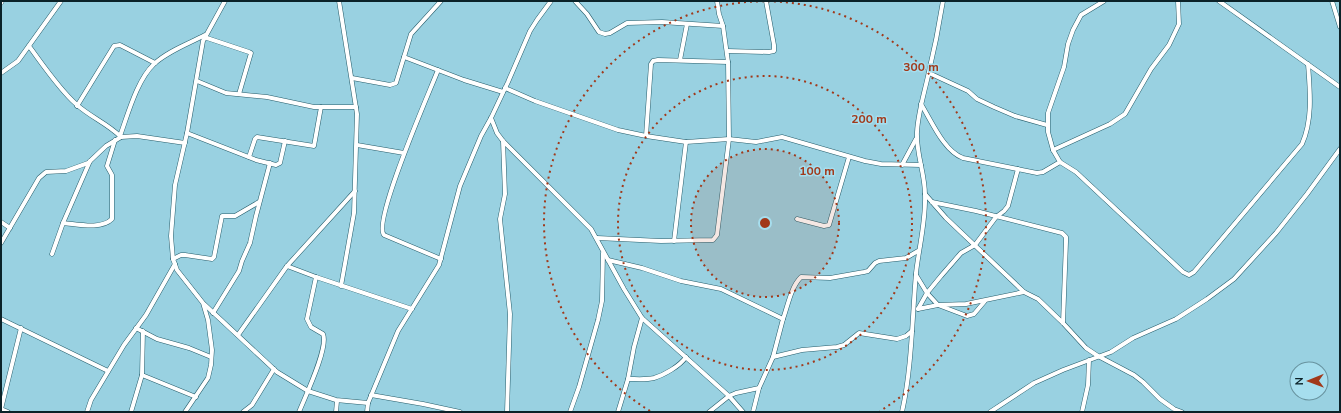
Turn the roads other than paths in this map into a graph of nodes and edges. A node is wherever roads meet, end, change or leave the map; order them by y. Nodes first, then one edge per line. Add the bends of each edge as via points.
1 (61, 1) edge
2 (225, 1) edge
3 (339, 1) edge
4 (441, 1) edge
5 (551, 1) edge
6 (575, 1) edge
7 (717, 1) edge
8 (766, 1) edge
9 (942, 1) edge
10 (1104, 1) edge
11 (1178, 1) edge
12 (1219, 1) edge
13 (1332, 1) edge
14 (687, 24) junction
15 (723, 26) junction
16 (1340, 27) edge
17 (205, 36) junction
18 (29, 46) junction
19 (728, 51) junction
20 (404, 57) junction
21 (680, 60) junction
22 (728, 62) junction
23 (155, 63) junction
24 (1308, 64) junction
25 (438, 70) junction
26 (1, 73) edge
27 (929, 73) junction
28 (352, 78) junction
29 (197, 80) junction
30 (1340, 87) edge
31 (504, 90) junction
32 (239, 94) junction
33 (921, 104) junction
34 (77, 106) junction
35 (321, 107) junction
36 (356, 107) junction
37 (491, 118) junction
38 (1047, 125) junction
39 (187, 133) junction
40 (646, 136) junction
41 (120, 137) junction
42 (917, 137) junction
43 (728, 139) junction
44 (115, 140) junction
45 (503, 141) junction
46 (285, 142) junction
47 (686, 142) junction
48 (185, 143) junction
49 (356, 145) junction
50 (1340, 149) edge
51 (1053, 150) junction
52 (404, 153) junction
53 (249, 157) junction
54 (849, 157) junction
55 (90, 161) junction
56 (1060, 162) junction
57 (270, 163) junction
58 (902, 165) junction
59 (921, 165) junction
60 (1018, 169) junction
61 (355, 190) junction
62 (925, 194) junction
63 (260, 202) junction
64 (932, 202) junction
65 (996, 217) junction
66 (797, 219) dead end
67 (1, 222) edge
68 (63, 223) junction
69 (10, 228) junction
70 (597, 238) junction
71 (674, 241) junction
72 (1, 243) edge
73 (975, 245) junction
74 (918, 251) junction
75 (603, 252) junction
76 (52, 254) dead end
77 (173, 259) junction
78 (441, 259) junction
79 (608, 260) junction
80 (175, 264) junction
81 (287, 266) junction
82 (916, 275) junction
83 (316, 278) junction
84 (341, 286) junction
85 (1024, 292) junction
86 (927, 293) junction
87 (985, 301) junction
88 (203, 303) junction
89 (938, 305) junction
90 (412, 309) junction
91 (916, 310) junction
92 (213, 313) junction
93 (1, 318) edge
94 (642, 318) junction
95 (783, 319) junction
96 (1063, 323) junction
97 (21, 328) junction
98 (136, 328) junction
99 (143, 331) junction
100 (912, 331) junction
101 (238, 335) junction
102 (1098, 356) junction
103 (211, 357) junction
104 (686, 357) junction
105 (773, 357) junction
106 (1090, 360) junction
107 (274, 369) junction
108 (108, 371) junction
109 (142, 375) junction
110 (628, 379) junction
111 (759, 388) junction
112 (308, 390) junction
113 (371, 395) junction
114 (729, 396) junction
115 (196, 397) junction
116 (337, 401) junction
117 (368, 403) junction
118 (1, 409) edge
119 (8, 412) edge
120 (87, 412) edge
121 (131, 412) edge
122 (185, 412) edge
123 (243, 412) edge
124 (299, 412) edge
125 (336, 412) edge
126 (367, 412) edge
127 (460, 412) edge
128 (507, 412) edge
129 (570, 412) edge
130 (618, 412) edge
131 (709, 412) edge
132 (743, 412) edge
133 (753, 412) edge
134 (902, 412) edge
135 (990, 412) edge
136 (1082, 412) edge
137 (1182, 412) edge

1 - 18 street
2 - 17 street
3 - 28 street
4 - 20 street via 411,34
5 - 31 street via 530,31
6 - 14 street via 602,34 608,34 627,23
7 - 15 street
8 - 19 street via 774,51
9 - 27 street
10 - 38 street via 1082,15 1073,30 1064,67 1050,105
11 - 51 street via 1179,24 1169,45 1151,69 1125,114 1110,124
12 - 24 street
13 - 16 street
14 - 15 street
14 - 21 street
15 - 19 street
17 - 23 street
17 - 29 street
17 - 32 street via 251,53
18 - 26 street via 18,61
18 - 34 street
19 - 22 street
20 - 25 street
20 - 28 street via 396,83 392,86
21 - 22 street
21 - 40 street via 658,60 651,63
22 - 43 street
23 - 34 street via 120,45 114,46
23 - 41 street via 141,81
24 - 30 street
24 - 56 street via 1311,100 1306,136 1302,144 1189,275 1182,272 1076,172
25 - 31 street
25 - 52 street
27 - 33 street
27 - 38 street via 1015,116
28 - 36 street
29 - 32 street via 226,93
29 - 39 street
31 - 37 street
31 - 40 street via 618,130
32 - 35 street
33 - 42 street
33 - 60 street via 946,144 958,156
34 - 41 street via 110,126
35 - 36 street
35 - 46 street via 315,145
36 - 49 street
37 - 45 street
37 - 78 street via 480,136 460,186
38 - 51 street
39 - 48 street
39 - 53 street
40 - 47 street
41 - 44 street
41 - 48 street via 137,136
42 - 58 street
42 - 59 street
43 - 47 street
43 - 54 street via 756,142 782,137
43 - 71 street via 717,235 713,240
44 - 55 street
44 - 68 street via 107,166 112,175 112,219 99,225
45 - 70 street via 584,220
45 - 128 street via 505,194 500,219 510,314
46 - 53 street via 257,137
46 - 57 street via 280,163
47 - 71 street
48 - 77 street via 175,185 171,236
49 - 52 street
49 - 61 street
50 - 102 street via 1276,233 1234,279 1176,319
51 - 56 street
52 - 78 street via 382,233
53 - 57 street
54 - 58 street via 881,164
54 - 66 street via 829,225
55 - 68 street
55 - 69 street via 42,175
56 - 60 street via 1041,173
57 - 63 street
58 - 59 street
59 - 62 street
60 - 65 street via 1008,206
61 - 81 street
61 - 84 street via 353,220
62 - 64 street
62 - 74 street via 924,222
63 - 77 street via 235,216 222,216 212,259 181,255
63 - 92 street via 252,237 239,271
64 - 65 street
64 - 73 street
65 - 73 street
65 - 96 street via 1062,233 1066,237
67 - 69 street
68 - 76 street
69 - 72 street
70 - 71 street
70 - 75 street
73 - 85 street
73 - 86 street via 961,254
74 - 82 street
74 - 95 street via 906,258 879,261 864,272 830,278 801,277
75 - 79 street
75 - 129 street via 602,301
77 - 80 street
78 - 90 street
79 - 94 street
79 - 95 street via 721,290
80 - 88 street via 181,276
80 - 98 street
81 - 83 street
81 - 101 street
82 - 86 street
82 - 91 street
83 - 84 street
83 - 112 street via 308,319 311,328 323,334 324,342
84 - 90 street
85 - 87 street
85 - 96 street via 1038,299
86 - 89 street
86 - 91 street
87 - 89 street
87 - 89 street via 974,314 967,316
88 - 92 street
88 - 103 street via 208,320
89 - 91 street
90 - 113 street via 397,334
91 - 100 street
92 - 101 street
93 - 97 street
94 - 104 street
94 - 110 street
95 - 105 street
96 - 102 street via 1086,348
97 - 108 street
97 - 118 street
98 - 99 street
98 - 108 street
99 - 103 street via 157,339
99 - 109 street
100 - 105 street via 897,339 859,333 844,345 837,347 802,350
100 - 134 street via 908,386
101 - 107 street
102 - 106 street
102 - 137 street via 1143,382 1160,399
103 - 115 street via 208,378
104 - 110 street via 680,365 656,377
104 - 114 street
105 - 111 street
106 - 135 street via 1034,383
106 - 136 street
107 - 112 street
107 - 123 street via 252,405
108 - 120 street
109 - 115 street
109 - 121 street
110 - 130 street
111 - 114 street
111 - 133 street
112 - 116 street
112 - 124 street
113 - 117 street
113 - 127 street
114 - 131 street
114 - 132 street
115 - 122 street
116 - 117 street
116 - 125 street
117 - 126 street
118 - 119 street

